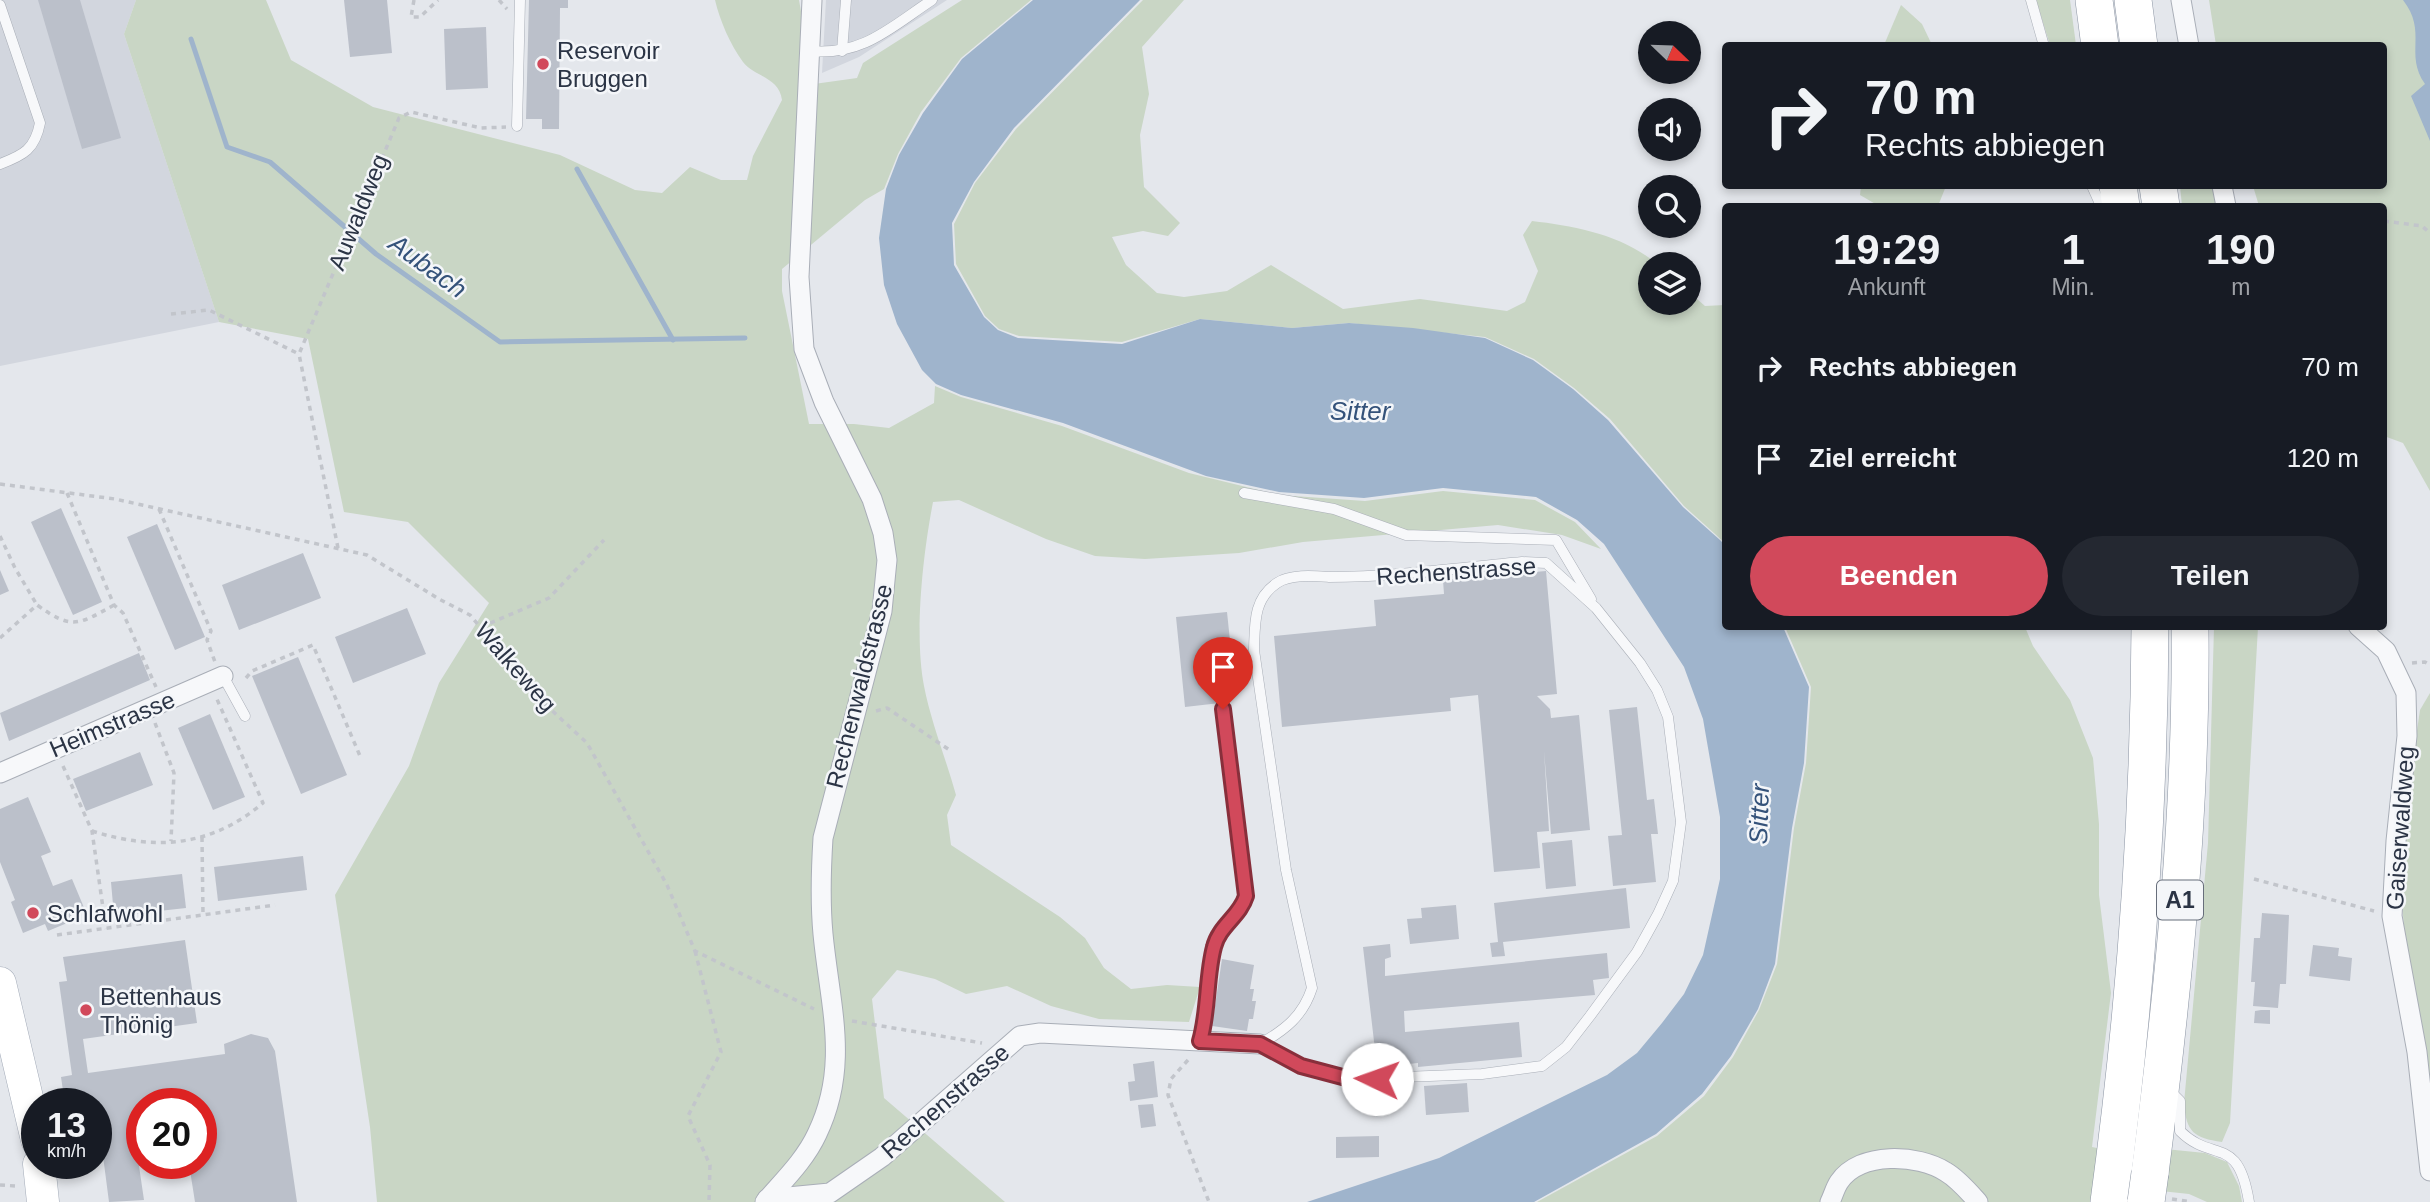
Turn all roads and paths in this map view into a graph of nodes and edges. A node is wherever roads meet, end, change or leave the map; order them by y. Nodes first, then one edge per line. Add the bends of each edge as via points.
1 (414, 0) edge
2 (438, 0) edge
3 (520, 0) edge
4 (812, 0) edge
5 (846, 0) edge
6 (932, 0) edge
7 (2031, 0) edge
8 (2094, 0) edge
9 (2133, 0) edge
10 (2181, 0) edge
11 (0, 5) edge
12 (2043, 42) edge
13 (2099, 42) edge
14 (2138, 42) edge
15 (2188, 42) edge
16 (810, 51) junction
17 (842, 51) junction
18 (517, 126) joint
19 (0, 164) edge
20 (2387, 221) edge
21 (2430, 233) edge
22 (171, 314) dead end
23 (299, 354) junction
24 (0, 484) edge
25 (66, 493) junction
26 (1244, 493) dead end
27 (159, 509) junction
28 (0, 536) edge
29 (604, 540) dead end
30 (338, 548) junction
31 (37, 605) junction
32 (114, 605) junction
33 (1596, 608) junction
34 (481, 627) junction
35 (2150, 630) edge
36 (2190, 630) edge
37 (2363, 630) edge
38 (0, 638) edge
39 (246, 678) dead end
40 (218, 684) junction
41 (158, 691) dead end
42 (1223, 709) dead end
43 (245, 716) dead end
44 (854, 717) junction
45 (153, 718) dead end
46 (951, 751) dead end
47 (360, 756) dead end
48 (60, 759) dead end
49 (0, 773) edge
50 (92, 831) junction
51 (202, 837) junction
52 (171, 842) junction
53 (2254, 879) dead end
54 (275, 905) dead end
55 (203, 915) junction
56 (2392, 916) junction
57 (106, 929) junction
58 (57, 935) dead end
59 (695, 951) junction
60 (0, 983) edge
61 (822, 1013) dead end
62 (844, 1020) dead end
63 (1200, 1041) junction
64 (1260, 1044) junction
65 (1005, 1047) junction
66 (2162, 1083) junction
67 (25, 1088) edge
68 (2430, 1171) edge
69 (35, 1184) edge
70 (0, 1185) edge
71 (2111, 1185) edge
72 (2152, 1191) edge
73 (766, 1201) edge
74 (709, 1202) edge
75 (1209, 1202) edge
76 (1830, 1202) edge
77 (1978, 1202) edge
78 (2191, 1202) edge
79 (2249, 1202) edge

1 - 2 path via 411,17 420,17
3 - 18 lane
4 - 16 street, Rechenwaldstrasse
5 - 17 lane
6 - 17 lane via 878,37
7 - 12 lane
8 - 13 highway
9 - 14 highway
10 - 15 street
11 - 19 lane via 40,122 36,142 24,155
16 - 17 lane
16 - 44 street, Rechenwaldstrasse via 799,277 804,349 824,402 872,499 887,560 882,611
18 - 23 path, Auwaldweg via 481,128 411,112 399,118
20 - 21 path via 2422,226
22 - 23 path via 209,310
23 - 30 path
24 - 25 path, Walkeweg
25 - 27 path, Walkeweg
25 - 32 path
26 - 33 lane via 1334,509 1406,535 1556,541
27 - 30 path, Walkeweg
27 - 40 path via 211,631 206,640
28 - 31 path
29 - 34 path via 549,598
30 - 34 path, Walkeweg via 367,555 470,615
31 - 32 path via 60,621 82,622
31 - 38 path
32 - 41 path via 123,613
33 - 64 lane, Rechenstrasse via 1640,663 1668,716 1681,822 1674,881 1637,952 1597,1007 1566,1047 1542,1066 1482,1074 1350,1079 1301,1066
33 - 64 lane, Rechenstrasse via 1546,563 1522,562 1363,577 1307,576 1279,581 1262,595 1255,615 1254,650 1286,870 1312,988 1306,1007 1282,1032
34 - 59 path, Walkeweg via 546,705 587,743 667,885
35 - 71 highway, A1 via 2144,867
36 - 66 highway, A1 via 2184,842
37 - 56 street, Gaiserwaldweg via 2386,650 2406,693 2407,736
39 - 47 path via 252,671 313,645
40 - 43 lane
40 - 49 street, Heimstrasse
40 - 51 path via 263,803 228,828
42 - 63 lane via 1246,896 1242,909 1214,944
44 - 46 path via 887,708
44 - 73 street, Rechenwaldstrasse via 826,827 821,879 836,1077 816,1137
45 - 52 path via 174,773
48 - 50 path
50 - 52 path via 118,839
50 - 57 path
51 - 52 path
51 - 55 path
53 - 56 path
54 - 55 path
55 - 57 path
56 - 68 street, Gaiserwaldweg via 2417,1052
57 - 58 path
59 - 61 path
59 - 74 path, Walkeweg via 721,1052 688,1116 710,1165
60 - 67 main road
62 - 65 path
63 - 64 street, Rechenstrasse
63 - 65 street, Rechenstrasse via 1040,1033 1020,1036
63 - 75 path via 1171,1079 1168,1095
65 - 73 street, Rechenstrasse via 882,1157 830,1194
66 - 72 highway, A1
66 - 79 lane via 2180,1101 2180,1130 2191,1141 2227,1153 2237,1163
69 - 70 path
72 - 78 path
76 - 77 street via 1848,1172 1888,1159 1927,1163 1946,1172

